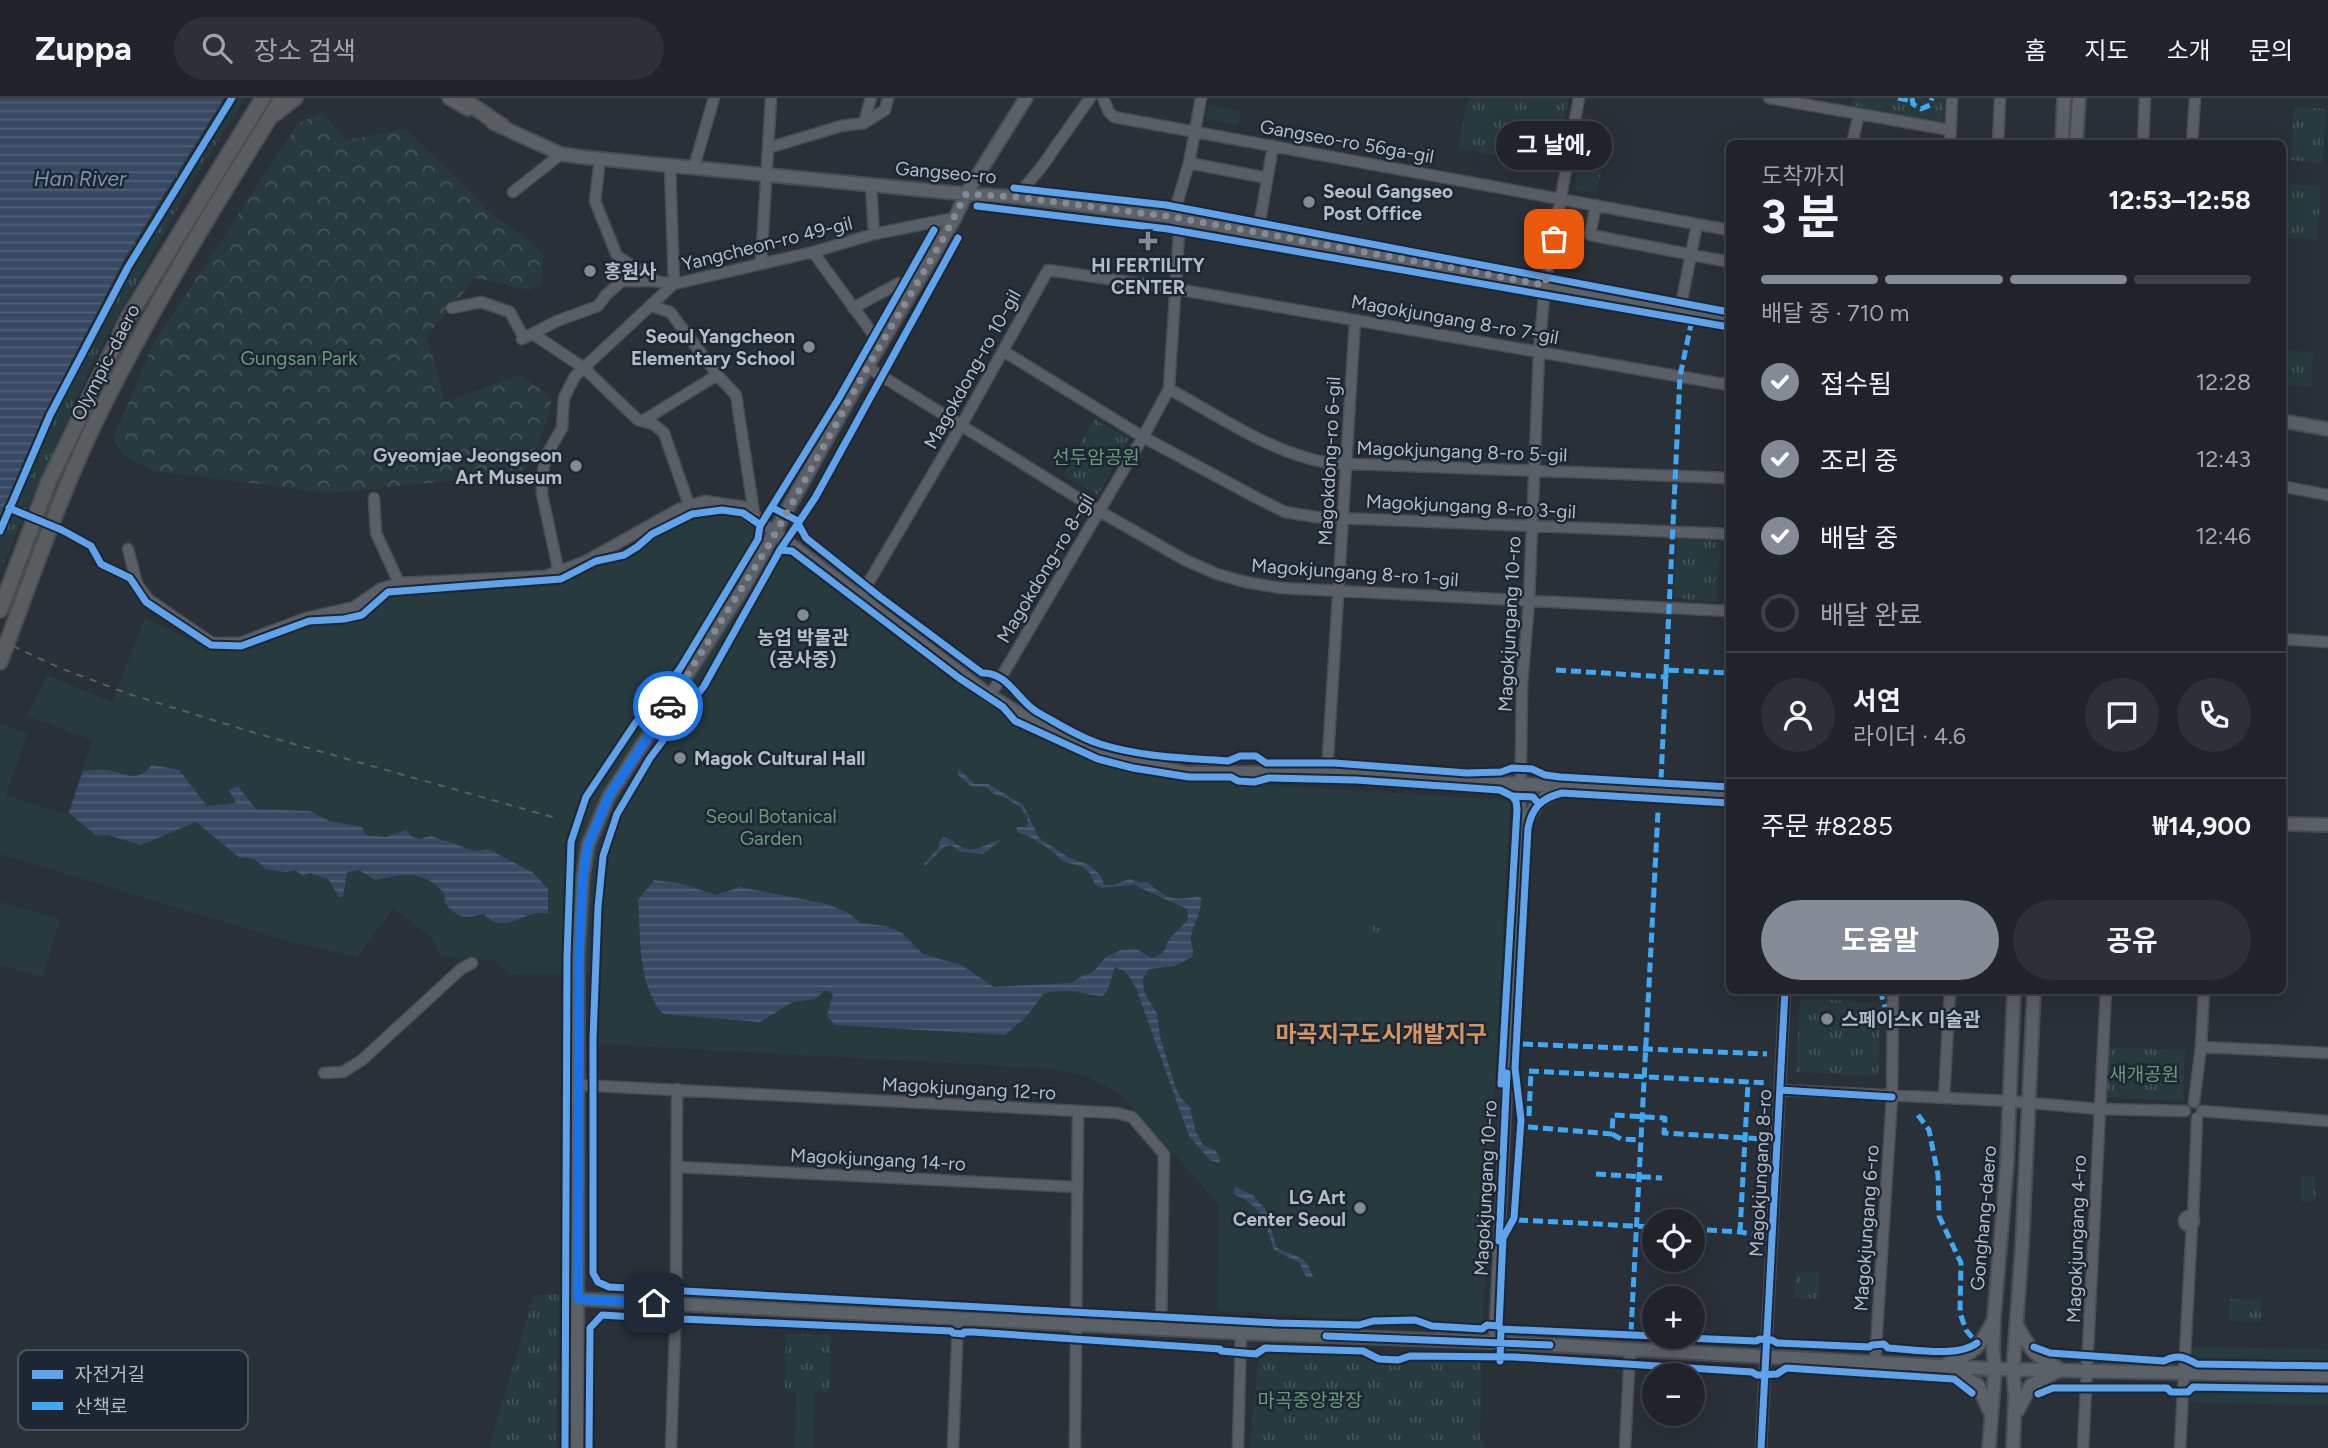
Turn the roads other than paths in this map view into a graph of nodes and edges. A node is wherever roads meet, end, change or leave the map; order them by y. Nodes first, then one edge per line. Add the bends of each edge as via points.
1 (263, 98) edge
2 (282, 98) edge
3 (295, 98) edge
4 (449, 98) edge
5 (461, 98) edge
6 (468, 98) edge
7 (714, 98) edge
8 (771, 98) edge
9 (871, 98) edge
10 (888, 98) edge
11 (1026, 98) edge
12 (1090, 98) edge
13 (1104, 98) edge
14 (1201, 98) edge
15 (1579, 98) edge
16 (1769, 98) edge
17 (1952, 98) edge
18 (2000, 98) edge
19 (2064, 98) edge
20 (2079, 98) edge
21 (2146, 98) edge
22 (2195, 98) edge
23 (1858, 114) junction
24 (271, 115) junction
25 (864, 124) junction
26 (502, 126) junction
27 (1950, 130) junction
28 (1195, 131) junction
29 (1853, 140) edge
30 (1950, 140) edge
31 (1998, 140) edge
32 (2062, 140) edge
33 (2076, 140) edge
34 (2143, 140) edge
35 (2192, 140) edge
36 (1273, 146) junction
37 (768, 148) junction
38 (561, 154) junction
39 (600, 159) junction
40 (1189, 163) junction
41 (670, 165) junction
42 (694, 167) junction
43 (767, 174) junction
44 (1267, 178) junction
45 (871, 185) junction
46 (513, 192) dead end
47 (966, 194) junction
48 (1016, 197) junction
49 (1561, 198) junction
50 (1596, 205) junction
51 (1173, 217) junction
52 (955, 218) junction
53 (1697, 224) junction
54 (1726, 229) edge
55 (1258, 232) junction
56 (874, 234) junction
57 (813, 252) junction
58 (1691, 254) junction
59 (1726, 261) edge
60 (761, 264) junction
61 (654, 281) junction
62 (674, 284) junction
63 (1545, 285) junction
64 (1176, 289) junction
65 (913, 290) junction
66 (652, 306) junction
67 (452, 308) dead end
68 (853, 308) junction
69 (1680, 310) junction
70 (1726, 318) edge
71 (1355, 320) junction
72 (527, 337) junction
73 (881, 345) junction
74 (1003, 351) junction
75 (1539, 352) junction
76 (584, 368) junction
77 (867, 368) junction
78 (720, 378) junction
79 (1726, 383) edge
80 (1169, 388) junction
81 (644, 420) junction
82 (2286, 422) edge
83 (961, 426) junction
84 (2328, 429) edge
85 (1143, 437) junction
86 (1346, 464) junction
87 (1533, 471) junction
88 (1726, 478) edge
89 (2286, 487) edge
90 (2328, 495) edge
91 (374, 498) dead end
92 (689, 505) junction
93 (1099, 511) junction
94 (754, 513) junction
95 (1343, 518) junction
96 (1531, 527) junction
97 (775, 533) junction
98 (1726, 534) edge
99 (128, 549) dead end
100 (559, 573) junction
101 (399, 583) junction
102 (1338, 590) junction
103 (860, 597) junction
104 (1529, 602) junction
105 (0, 611) edge
106 (1726, 611) edge
107 (2286, 639) edge
108 (2328, 642) edge
109 (0, 662) edge
110 (990, 696) junction
111 (1327, 773) junction
112 (1520, 784) junction
113 (1561, 788) junction
114 (1726, 796) edge
115 (2286, 824) edge
116 (2328, 825) edge
117 (1520, 832) junction
118 (472, 963) dead end
119 (1785, 994) edge
120 (1893, 994) edge
121 (1950, 994) edge
122 (2014, 994) edge
123 (2034, 994) edge
124 (2106, 994) edge
125 (2204, 994) edge
126 (2201, 1047) junction
127 (2328, 1053) edge
128 (324, 1073) dead end
129 (579, 1085) junction
130 (677, 1088) junction
131 (1780, 1090) junction
132 (1892, 1097) junction
133 (1944, 1098) junction
134 (2010, 1101) junction
135 (2029, 1103) junction
136 (2099, 1109) junction
137 (1078, 1112) junction
138 (2193, 1114) junction
139 (2328, 1121) edge
140 (678, 1167) junction
141 (1076, 1187) junction
142 (578, 1299) junction
143 (676, 1304) junction
144 (958, 1318) junction
145 (1994, 1318) junction
146 (1076, 1324) junction
147 (2017, 1325) junction
148 (1161, 1329) junction
149 (1241, 1333) junction
150 (1494, 1342) junction
151 (1630, 1349) junction
152 (1766, 1356) junction
153 (1875, 1362) junction
154 (1941, 1366) junction
155 (1995, 1369) junction
156 (2013, 1369) junction
157 (2061, 1370) junction
158 (2087, 1370) junction
159 (2183, 1373) junction
160 (2328, 1376) edge
161 (1990, 1414) junction
162 (2014, 1420) junction
163 (577, 1448) edge
164 (671, 1448) edge
165 (953, 1448) edge
166 (1074, 1448) edge
167 (1238, 1448) edge
168 (1625, 1448) edge
169 (1761, 1448) edge
170 (1989, 1448) edge
171 (2013, 1448) edge
172 (2082, 1448) edge
173 (2180, 1448) edge

1 - 105 highway, Olympic-daero via 129,316 49,481
2 - 24 highway, Olympic-daero
3 - 24 highway
4 - 26 main road
5 - 26 highway
6 - 26 main road
7 - 42 street
8 - 37 street
9 - 25 street
10 - 25 street via 885,110
11 - 47 main road
12 - 48 street
13 - 28 street, Gangseo-ro 56ga-gil via 1114,117
14 - 28 street
15 - 49 street, Magokjungang 10-ro
16 - 23 street
17 - 27 street
18 - 31 street
19 - 32 main road
20 - 33 main road
21 - 34 street
22 - 35 street
23 - 27 street
23 - 29 street
24 - 109 highway, Olympic-daero via 177,268 100,412 66,486
25 - 37 street via 841,125
26 - 38 main road, Gangseo-ro
27 - 30 street
28 - 36 street, Gangseo-ro 56ga-gil
28 - 40 street
36 - 44 street
36 - 49 street, Gangseo-ro 56ga-gil
37 - 43 street
38 - 39 main road, Gangseo-ro
38 - 46 street
39 - 41 main road, Gangseo-ro
39 - 61 street via 595,201 617,256
40 - 44 street
40 - 51 street
41 - 42 main road, Gangseo-ro
41 - 62 street
42 - 43 main road, Gangseo-ro
43 - 45 main road, Gangseo-ro
43 - 60 street
44 - 55 street
45 - 47 main road, Gangseo-ro
45 - 56 street, Gangseo-ro
47 - 48 main road, Gangseo-ro
47 - 52 main road
48 - 51 main road, Gangseo-ro
49 - 50 street, Gangseo-ro 56ga-gil
49 - 63 street, Magokjungang 10-ro
50 - 53 street, Gangseo-ro 56ga-gil
50 - 58 street via 1590,235
51 - 55 main road, Gangseo-ro
51 - 64 street, Magokdong-ro 8-gil via 1180,233
52 - 56 street, Yangcheon-ro 49-gil
52 - 65 main road
53 - 54 street, Gangseo-ro 56ga-gil
53 - 58 street
55 - 63 main road, Gangseo-ro
56 - 57 street, Yangcheon-ro 49-gil
57 - 60 street, Yangcheon-ro 49-gil
57 - 68 street
58 - 59 street
58 - 69 street
60 - 62 street, Yangcheon-ro 49-gil
61 - 62 street
61 - 72 street via 622,281 598,306
62 - 66 street, Yangcheon-ro 49-gil
63 - 69 main road, Gangseo-ro
63 - 75 street, Magokjungang 10-ro
64 - 71 street, Magokjungang 8-ro 7-gil
64 - 74 street, Magokdong-ro 10-gil via 1048,270
64 - 80 street, Magokdong-ro 8-gil
65 - 68 street via 899,283
65 - 73 main road
66 - 76 street, Yangcheon-ro 49-gil
66 - 78 street via 670,312
67 - 72 street via 481,302 510,312
68 - 73 street
69 - 70 main road, Gangseo-ro
71 - 75 street, Magokjungang 8-ro 7-gil
71 - 86 street, Magokdong-ro 6-gil
72 - 76 street
73 - 77 main road
74 - 83 street, Magokdong-ro 10-gil
74 - 85 street, Magokjungang 8-ro 3-gil
75 - 79 street, Magokjungang 8-ro 7-gil
75 - 87 street, Magokjungang 10-ro
76 - 81 street via 638,420
76 - 100 street, Yangcheon-ro 49-gil via 564,398 562,428 546,456 542,476
77 - 83 street, Magokjungang 8-ro 1-gil
77 - 97 main road
78 - 81 street via 714,377
78 - 94 street via 736,395
80 - 85 street, Magokdong-ro 8-gil
80 - 86 street, Magokjungang 8-ro 5-gil via 1278,448 1304,459
81 - 92 street via 664,433
82 - 84 main road
83 - 93 street, Magokjungang 8-ro 1-gil
83 - 103 street, Magokdong-ro 10-gil
85 - 93 street, Magokdong-ro 8-gil
85 - 95 street, Magokjungang 8-ro 3-gil via 1285,512
86 - 87 street, Magokjungang 8-ro 5-gil
86 - 95 street, Magokdong-ro 6-gil
87 - 88 street, Magokjungang 8-ro 5-gil
87 - 96 street, Magokjungang 10-ro
89 - 90 street
91 - 101 street via 376,533
92 - 94 street via 705,501 745,507
92 - 100 street
93 - 102 street, Magokjungang 8-ro 1-gil via 1185,561 1217,574 1245,583
93 - 110 street, Magokdong-ro 8-gil
94 - 97 street
95 - 96 street, Magokjungang 8-ro 3-gil
95 - 102 street, Magokdong-ro 6-gil
96 - 98 street, Magokjungang 8-ro 3-gil
96 - 104 street, Magokjungang 10-ro
97 - 103 main road
97 - 129 main road via 609,796 588,845 579,956
99 - 101 street via 137,584 148,599 212,643 240,643 306,618 354,607 380,589
100 - 101 street
102 - 104 street, Magokjungang 8-ro 1-gil
102 - 111 street, Magokdong-ro 6-gil
103 - 110 main road
104 - 106 street, Magokjungang 8-ro 1-gil
104 - 112 street, Magokjungang 10-ro
107 - 108 street
110 - 111 main road via 1100,755 1187,773
111 - 112 main road
112 - 113 main road
112 - 117 street, Magokjungang 10-ro
113 - 114 main road
113 - 117 main road via 1538,802
115 - 116 main road
117 - 150 street, Magokjungang 10-ro
118 - 128 street via 362,1060 343,1072
119 - 131 street, Magokjungang 8-ro
120 - 132 street, Magokjungang 6-ro
121 - 133 street
122 - 134 main road, Gonghang-daero
123 - 135 main road, Gonghang-daero
124 - 136 street, Magokjungang 4-ro
125 - 126 street
126 - 127 street
126 - 138 street via 2194,1102 2199,1103
129 - 130 street, Magokjungang 12-ro
129 - 142 main road
130 - 137 street, Magokjungang 12-ro
130 - 140 street
131 - 132 street
131 - 152 street, Magokjungang 8-ro
132 - 133 street
132 - 153 street, Magokjungang 6-ro
133 - 134 street
134 - 135 street
134 - 145 main road, Gonghang-daero
135 - 136 street
135 - 147 main road, Gonghang-daero
136 - 138 street
136 - 158 street, Magokjungang 4-ro
137 - 141 street
137 - 148 street, Magokjungang 12-ro via 1132,1116 1164,1154
138 - 139 street
138 - 159 street
140 - 141 street, Magokjungang 14-ro
140 - 143 street
141 - 146 street
142 - 143 main road
142 - 163 main road
143 - 144 main road
143 - 164 street
144 - 146 main road
144 - 165 street
145 - 154 main road via 1980,1346
145 - 155 main road, Gonghang-daero
146 - 148 main road
146 - 166 street
147 - 156 main road, Gonghang-daero
147 - 157 main road via 2031,1351
148 - 149 main road
149 - 150 main road
149 - 167 street
150 - 151 main road
151 - 152 main road
151 - 168 street
152 - 153 main road
152 - 169 street, Magokjungang 8-ro
153 - 154 main road
154 - 155 main road
154 - 161 main road via 1978,1385
155 - 156 main road
155 - 161 main road, Gonghang-daero
156 - 157 main road
156 - 162 main road, Gonghang-daero
157 - 158 main road
157 - 162 main road via 2031,1385
158 - 159 main road
158 - 172 street, Magokjungang 4-ro
159 - 160 main road
159 - 173 street
161 - 170 main road, Gonghang-daero
162 - 171 main road, Gonghang-daero

